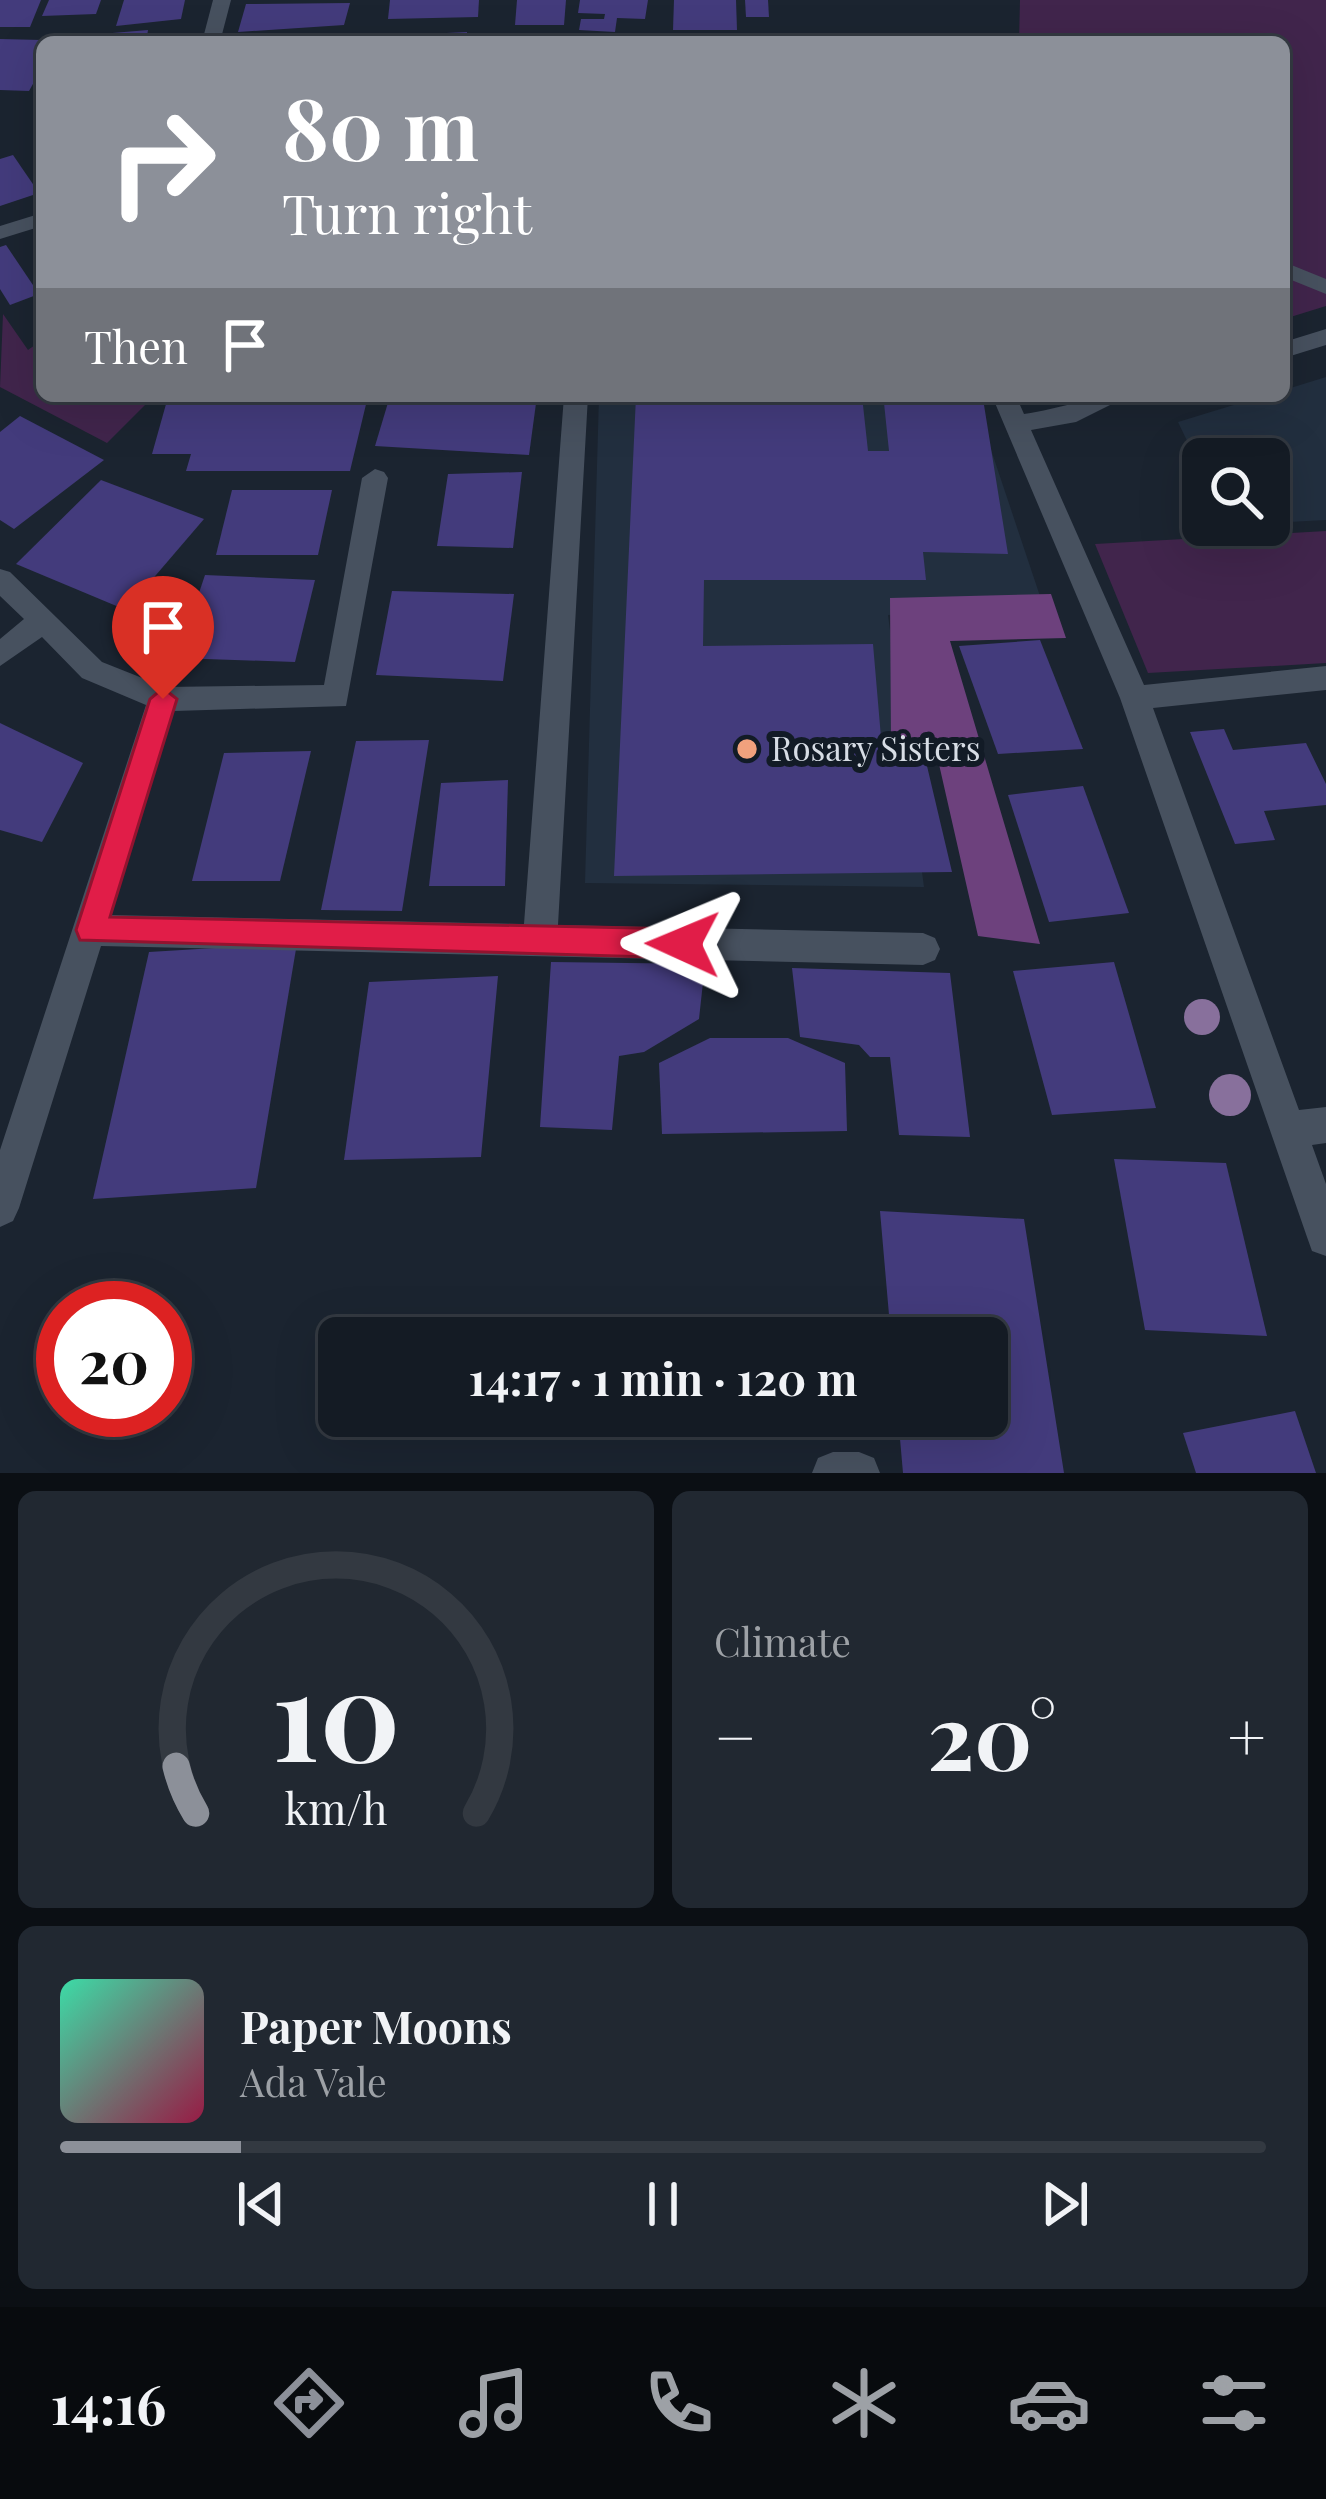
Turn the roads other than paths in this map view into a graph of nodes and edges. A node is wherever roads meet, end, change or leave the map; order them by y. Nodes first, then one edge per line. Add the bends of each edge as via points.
1 (222, 0) edge
2 (213, 36) edge
3 (36, 221) edge
4 (0, 233) edge
5 (1290, 269) edge
6 (1326, 287) edge
7 (1326, 337) edge
8 (1290, 348) edge
9 (576, 402) edge
10 (1101, 402) edge
11 (1011, 410) edge
12 (375, 478) dead end
13 (0, 580) edge
14 (43, 620) junction
15 (0, 655) edge
16 (1326, 678) edge
17 (1135, 698) junction
18 (163, 699) junction
19 (91, 930) junction
20 (540, 940) junction
21 (923, 949) dead end
22 (1326, 1125) edge
23 (1288, 1129) junction
24 (0, 1208) edge
25 (1326, 1237) edge
26 (833, 1473) edge
27 (859, 1473) edge

1 - 2 street
3 - 4 street
5 - 6 street
7 - 8 street
9 - 20 street
10 - 11 street via 1067,416
11 - 17 street
12 - 18 street via 336,697
13 - 14 street
14 - 15 street
14 - 18 street via 92,670
16 - 17 street
17 - 23 street
18 - 19 street
19 - 20 street
19 - 24 street
20 - 21 street
22 - 23 street
23 - 25 street
26 - 27 street

